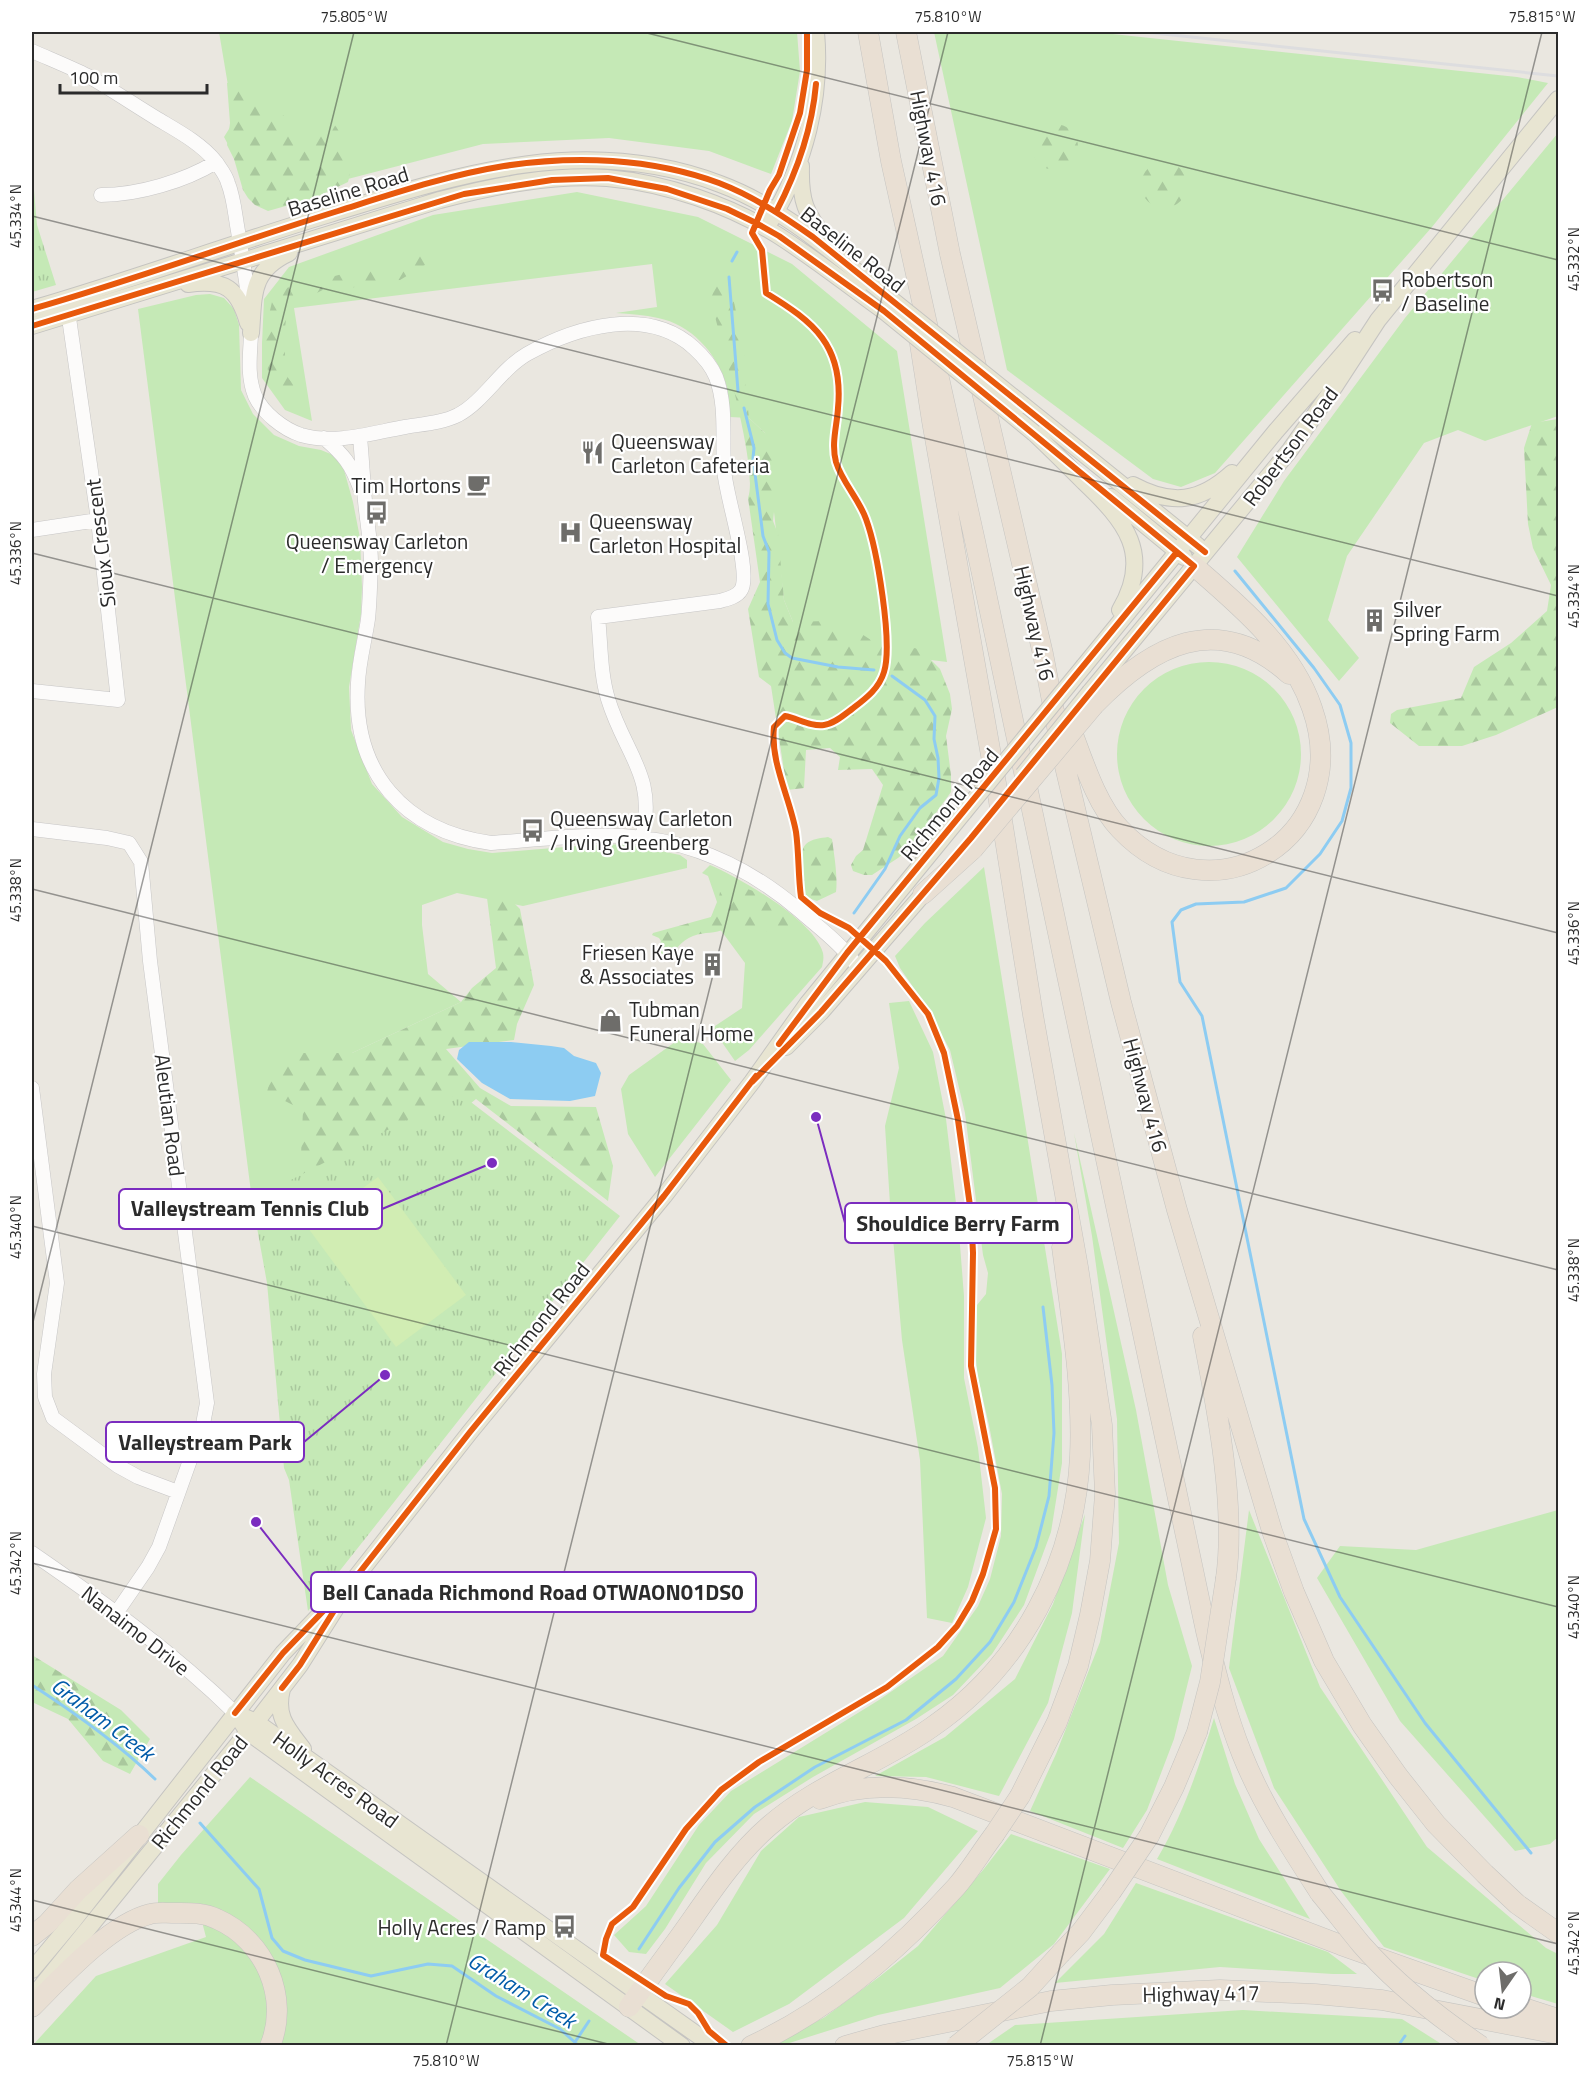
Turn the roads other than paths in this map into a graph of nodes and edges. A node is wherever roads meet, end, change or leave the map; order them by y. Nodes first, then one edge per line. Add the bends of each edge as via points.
1 (816, 32) edge
2 (868, 32) edge
3 (906, 32) edge
4 (32, 51) edge
5 (1558, 99) edge
6 (802, 153) junction
7 (891, 161) junction
8 (216, 162) junction
9 (101, 195) dead end
10 (776, 212) junction
11 (766, 229) junction
12 (330, 234) junction
13 (239, 242) junction
14 (242, 260) junction
15 (842, 260) junction
16 (149, 289) junction
17 (68, 307) junction
18 (32, 309) edge
19 (1378, 320) junction
20 (32, 326) edge
21 (251, 333) junction
22 (1276, 431) junction
23 (1034, 433) junction
24 (360, 437) junction
25 (324, 438) junction
26 (1100, 466) junction
27 (365, 501) junction
28 (98, 520) junction
29 (32, 530) edge
30 (1189, 539) junction
31 (1177, 552) junction
32 (1200, 559) junction
33 (1096, 652) junction
34 (1042, 654) junction
35 (32, 691) edge
36 (1305, 691) junction
37 (1092, 698) junction
38 (32, 829) edge
39 (642, 838) junction
40 (923, 894) joint
41 (847, 953) junction
42 (858, 968) junction
43 (1033, 1015) junction
44 (752, 1082) junction
45 (32, 1088) edge
46 (1177, 1210) junction
47 (178, 1492) junction
48 (32, 1553) edge
49 (356, 1576) junction
50 (117, 1612) junction
51 (282, 1688) junction
52 (235, 1713) junction
53 (252, 1727) junction
54 (312, 1762) junction
55 (785, 1814) junction
56 (139, 1835) junction
57 (1558, 1933) edge
58 (32, 1936) edge
59 (32, 1970) edge
60 (1473, 1992) edge
61 (32, 1998) edge
62 (634, 2000) junction
63 (32, 2007) edge
64 (1533, 2011) edge
65 (1558, 2019) edge
66 (1558, 2034) edge
67 (753, 2045) edge
68 (270, 2046) edge
69 (682, 2046) edge
70 (713, 2046) edge
71 (845, 2046) edge
72 (956, 2046) edge
73 (1481, 2046) edge

1 - 6 main road via 815,96
2 - 7 highway, Highway 416
3 - 34 highway, Highway 416 via 950,254
4 - 8 street via 87,76 177,131
5 - 19 main road, Robertson Road
6 - 10 main road
6 - 15 main road via 804,207
7 - 43 highway via 904,262
7 - 73 highway, bridge via 1222,1696 1263,1801 1320,1893 1362,1945 1413,1994
8 - 9 street via 196,174 123,195
8 - 13 street via 231,192
10 - 11 main road
10 - 13 main road, Baseline Road via 730,188 687,173 631,163 564,160 457,176
10 - 15 main road, Baseline Road
11 - 12 main road, Baseline Road via 727,209 667,189 590,178 487,188
11 - 23 main road, Baseline Road, bridge via 884,311
12 - 14 main road, Baseline Road
12 - 21 main road via 266,267 255,288
13 - 14 street
13 - 17 main road, Baseline Road
14 - 16 main road, Baseline Road
14 - 21 street
15 - 26 main road, Baseline Road, bridge
16 - 17 main road, Baseline Road
16 - 21 main road via 201,282 220,285 242,302
17 - 18 main road, Baseline Road
17 - 20 main road, Baseline Road
17 - 28 street, Sioux Crescent
19 - 22 main road, Robertson Road
19 - 32 main road, Robertson Road via 1290,450
21 - 25 street via 250,378 261,407 285,428
22 - 26 main road via 1216,487 1193,497 1156,496
22 - 30 main road, Robertson Road
23 - 31 main road, Baseline Road
23 - 33 main road via 1114,512 1133,548 1131,590
24 - 25 street
24 - 27 street
24 - 39 street via 456,416 525,355 596,326 657,326 683,338 708,361 723,405 724,475 741,555 741,591 720,601 598,617 601,667 608,699 646,792
25 - 27 street via 352,466
26 - 30 main road, Baseline Road
27 - 39 street via 371,561 358,682 359,722 378,776 403,805 425,822 473,840 491,843 596,836
28 - 29 street
28 - 35 street, Sioux Crescent via 118,700
30 - 31 main road, Robertson Road
30 - 32 main road, Baseline Road
31 - 32 main road, Baseline Road
31 - 33 main road, Richmond Road
32 - 36 highway via 1284,657
32 - 37 main road
33 - 41 main road, Richmond Road, bridge
34 - 36 highway via 1082,758 1110,817 1146,852 1168,863 1194,869 1219,870 1257,859 1302,822 1318,785 1322,759 1315,717
34 - 46 highway, Highway 416 via 1119,990
36 - 37 highway via 1281,666 1248,648 1224,641 1197,641 1157,653
37 - 40 highway, bridge via 972,843
38 - 47 street, Aleutian Road via 129,843 141,862 150,961 207,1403
39 - 41 street via 690,847 755,878 776,891
40 - 42 main road, Richmond Road
41 - 42 street
41 - 44 main road, Richmond Road
42 - 44 main road, Richmond Road
43 - 55 highway via 1079,1399 1079,1473 1066,1543 1024,1633 976,1691 930,1729
43 - 67 highway, bridge via 1102,1425 1105,1494 1100,1561 1078,1666 1057,1722 1020,1796 958,1885 844,1990
44 - 49 main road, Richmond Road
45 - 47 street via 57,1284 44,1374 45,1397 53,1418 118,1466
46 - 57 highway via 1272,1531 1324,1661 1362,1725 1436,1824 1517,1904
46 - 72 highway, bridge via 1209,1368 1227,1510 1226,1578 1210,1682 1197,1732 1149,1836 1081,1932 1030,1987
47 - 50 street, Aleutian Road via 159,1547
48 - 50 street, Nanaimo Drive
49 - 51 main road, Richmond Road
49 - 52 main road, Richmond Road via 283,1653
50 - 52 street, Nanaimo Drive
51 - 53 main road, Richmond Road
51 - 54 main road via 281,1715
52 - 53 main road, Holly Acres Road
52 - 56 main road, Richmond Road
53 - 54 main road, Holly Acres Road
53 - 61 main road, Richmond Road
53 - 62 main road, Holly Acres Road
54 - 62 main road, Holly Acres Road
55 - 60 highway via 855,1790 886,1787 935,1792
55 - 62 highway via 741,1854
56 - 58 highway
56 - 59 main road, Richmond Road
62 - 69 main road, Holly Acres Road
62 - 70 main road, Holly Acres Road
63 - 68 highway via 110,1934 129,1922 151,1914 196,1912 237,1931 254,1947 269,1971 278,2014
64 - 65 highway
66 - 71 highway, Highway 417 via 1382,2000 1220,1990 1051,2001

